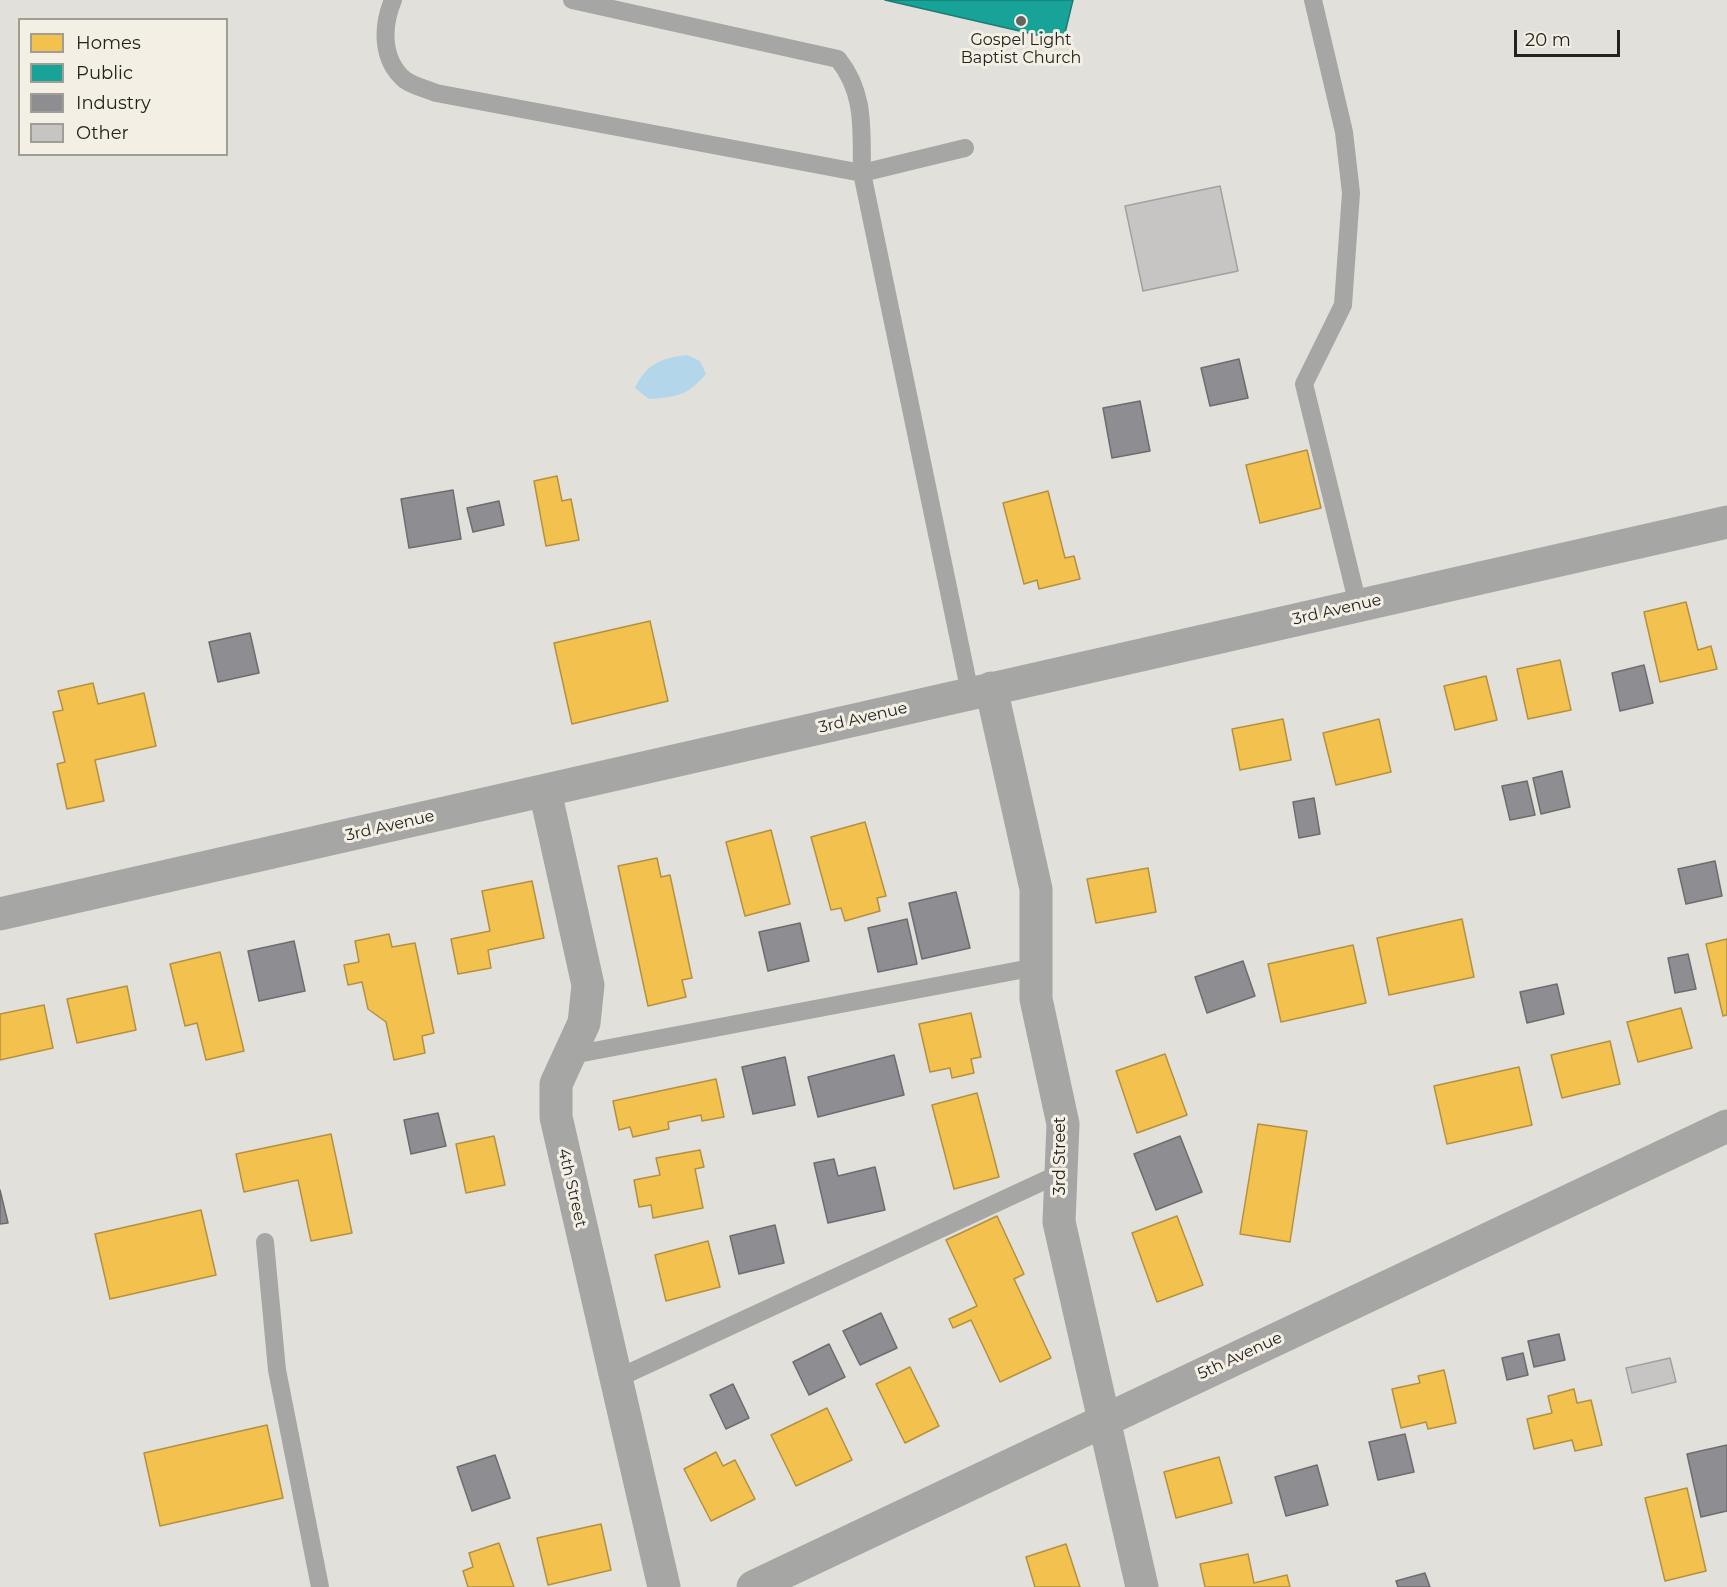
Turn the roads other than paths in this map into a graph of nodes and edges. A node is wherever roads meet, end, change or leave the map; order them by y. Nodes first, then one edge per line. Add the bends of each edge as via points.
1 (393, 0) edge
2 (572, 0) edge
3 (1314, 0) edge
4 (965, 148) dead end
5 (862, 172) junction
6 (1727, 522) edge
7 (1358, 605) junction
8 (980, 691) junction
9 (545, 791) junction
10 (0, 914) edge
11 (1036, 967) junction
12 (567, 1056) junction
13 (1727, 1126) edge
14 (1061, 1173) junction
15 (265, 1242) dead end
16 (616, 1379) junction
17 (1103, 1420) junction
18 (320, 1587) edge
19 (664, 1587) edge
20 (753, 1587) edge
21 (1142, 1587) edge

1 - 5 lane via 384,27 389,59 405,80 436,93
2 - 5 lane via 838,59 851,75 859,98
3 - 7 lane via 1344,132 1351,193 1343,305 1304,384
4 - 5 lane
5 - 8 lane
6 - 7 street, 3rd Avenue
7 - 8 street, 3rd Avenue
8 - 9 street, 3rd Avenue
8 - 11 street, 3rd Street via 1036,889
9 - 10 street, 3rd Avenue
9 - 12 street, 4th Street via 588,986 584,1023
11 - 12 lane
11 - 14 street, 3rd Street via 1036,999 1063,1124
12 - 16 street, 4th Street via 556,1084 556,1117
13 - 17 street, 5th Avenue
14 - 16 lane
14 - 17 street, 3rd Street via 1059,1222
15 - 18 lane via 277,1370
16 - 19 street, 4th Street
17 - 20 street, 5th Avenue
17 - 21 street, 3rd Street

